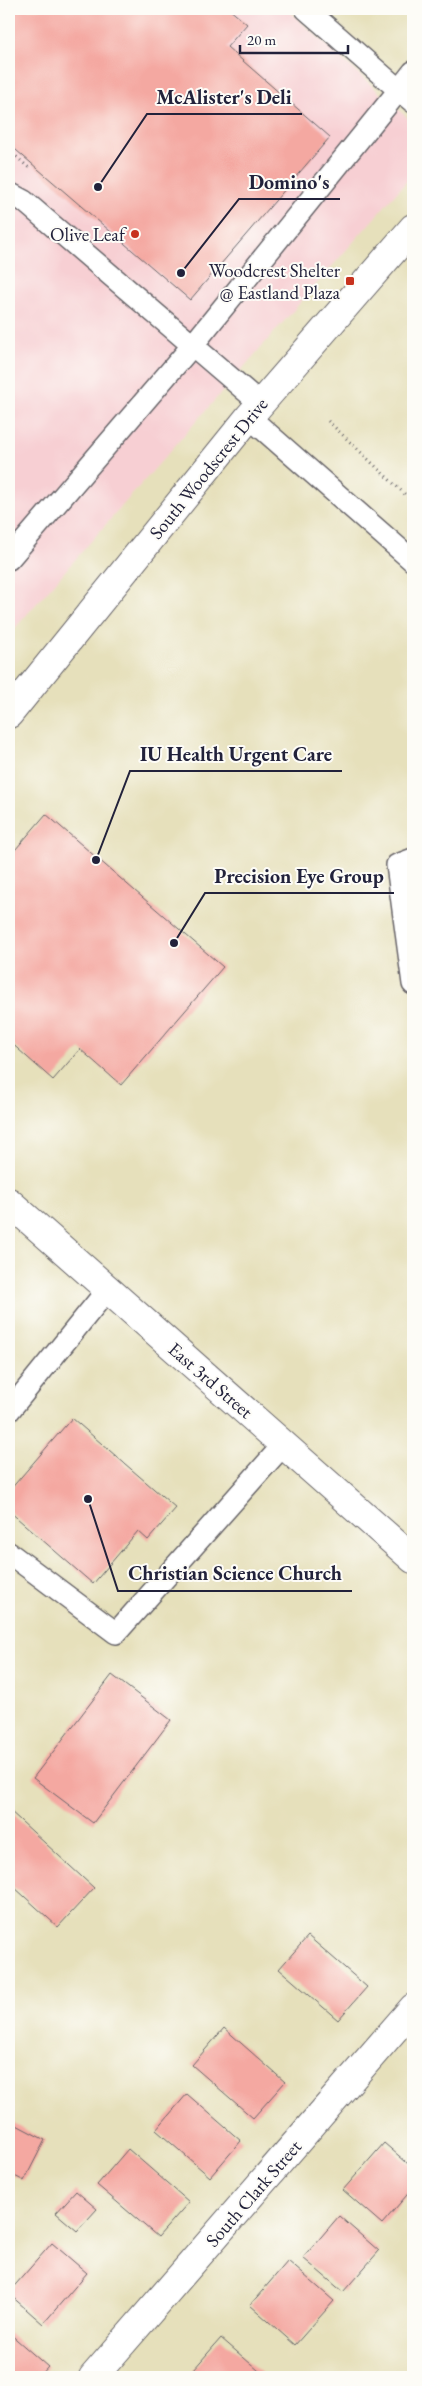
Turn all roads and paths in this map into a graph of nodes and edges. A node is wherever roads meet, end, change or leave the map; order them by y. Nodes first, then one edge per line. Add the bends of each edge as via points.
1 (306, 9) edge
2 (413, 72) edge
3 (406, 96) edge
4 (9, 193) edge
5 (413, 228) edge
6 (192, 346) junction
7 (255, 410) junction
8 (328, 421) dead end
9 (413, 502) edge
10 (9, 559) edge
11 (413, 561) edge
12 (9, 714) edge
13 (413, 859) edge
14 (413, 984) edge
15 (9, 1202) edge
16 (108, 1289) junction
17 (9, 1411) edge
18 (284, 1444) junction
19 (9, 1553) edge
20 (413, 1558) edge
21 (413, 2008) edge
22 (103, 2374) edge

1 - 3 lane
2 - 3 lane
3 - 6 lane
4 - 6 lane via 24,201
5 - 7 street, South Woodscrest Drive
6 - 7 lane
6 - 10 lane
7 - 11 lane
7 - 12 street, South Woodscrest Drive
8 - 9 path
13 - 14 lane via 397,865
15 - 16 street, East 3rd Street
16 - 17 lane
16 - 18 street, East 3rd Street
18 - 19 lane via 116,1634
18 - 20 street, East 3rd Street
21 - 22 street, South Clark Street

